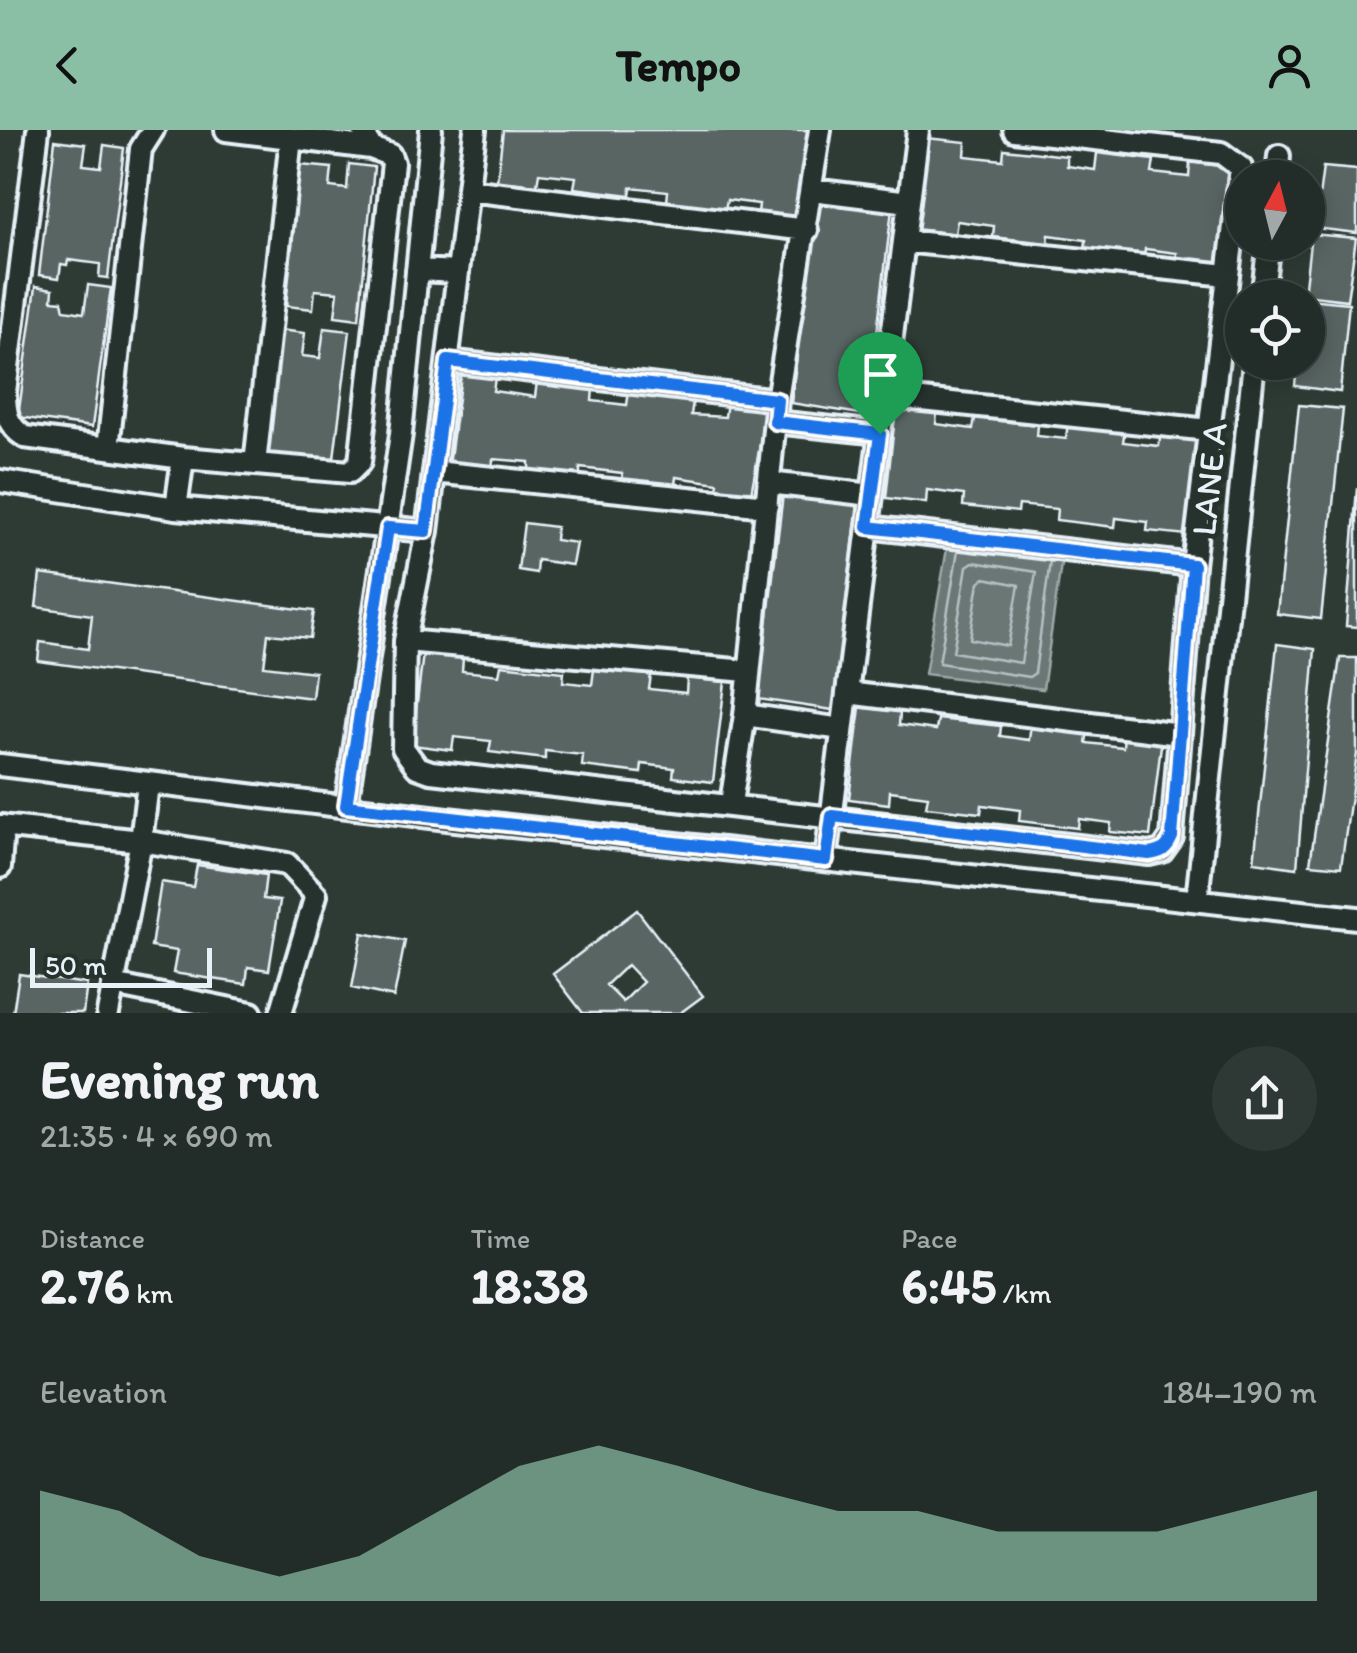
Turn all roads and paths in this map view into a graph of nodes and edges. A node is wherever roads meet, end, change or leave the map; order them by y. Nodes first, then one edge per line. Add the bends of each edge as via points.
1 (38, 130) edge
2 (153, 130) edge
3 (226, 130) edge
4 (431, 130) edge
5 (474, 130) edge
6 (820, 130) edge
7 (918, 130) edge
8 (1014, 130) edge
9 (291, 138) junction
10 (366, 139) edge
11 (468, 190) junction
12 (812, 190) junction
13 (909, 202) junction
14 (807, 230) junction
15 (904, 241) junction
16 (417, 270) junction
17 (458, 272) junction
18 (1227, 276) junction
19 (448, 361) junction
20 (1252, 380) edge
21 (884, 396) junction
22 (776, 411) junction
23 (1209, 430) junction
24 (880, 434) junction
25 (108, 448) junction
26 (182, 458) junction
27 (255, 464) junction
28 (434, 472) junction
29 (0, 481) edge
30 (769, 482) junction
31 (872, 495) junction
32 (767, 506) junction
33 (176, 508) junction
34 (868, 527) junction
35 (388, 528) junction
36 (426, 531) junction
37 (1193, 565) junction
38 (405, 640) junction
39 (747, 671) junction
40 (847, 693) junction
41 (745, 714) junction
42 (842, 729) junction
43 (1180, 734) junction
44 (0, 765) edge
45 (148, 784) junction
46 (731, 804) junction
47 (346, 806) junction
48 (832, 816) junction
49 (2, 826) edge
50 (141, 841) junction
51 (826, 860) junction
52 (0, 867) edge
53 (1197, 900) junction
54 (1357, 918) edge
55 (113, 985) junction
56 (108, 1013) edge
57 (251, 1013) edge
58 (280, 1013) edge

1 - 25 street via 5,407 25,436
2 - 25 street via 142,150
3 - 9 street
4 - 16 street
5 - 11 street
6 - 12 street
7 - 13 street
8 - 18 street via 1232,158 1242,180
9 - 10 street
9 - 27 street
10 - 27 street via 393,163 360,462 350,472
11 - 14 street
11 - 17 street
12 - 13 street
12 - 14 street
13 - 15 street
14 - 22 street
15 - 18 street
15 - 21 street
16 - 17 street
16 - 35 street
17 - 19 street
18 - 23 street
19 - 22 street
19 - 28 street
20 - 53 street, LANE A
21 - 23 street
21 - 24 street
22 - 24 street
22 - 30 street
23 - 37 street
24 - 31 street
25 - 26 street
26 - 27 street
26 - 33 street
28 - 32 street
28 - 36 street
29 - 33 street
30 - 31 street
30 - 32 street
31 - 34 street
32 - 39 street
33 - 35 street
34 - 37 street
34 - 40 street
35 - 36 street
35 - 47 street
36 - 38 street
37 - 43 street
38 - 39 street
38 - 46 street via 403,748 417,767
39 - 41 street
40 - 42 street
40 - 43 street
41 - 42 street
41 - 46 street
42 - 48 street
43 - 48 street via 1172,837 1162,852
44 - 45 street
45 - 47 street
45 - 50 street
46 - 48 street
47 - 51 street
48 - 51 street
49 - 50 street
49 - 52 street
50 - 55 street
50 - 58 street via 287,864 316,895
51 - 53 street
53 - 54 street
55 - 56 street
55 - 57 street

